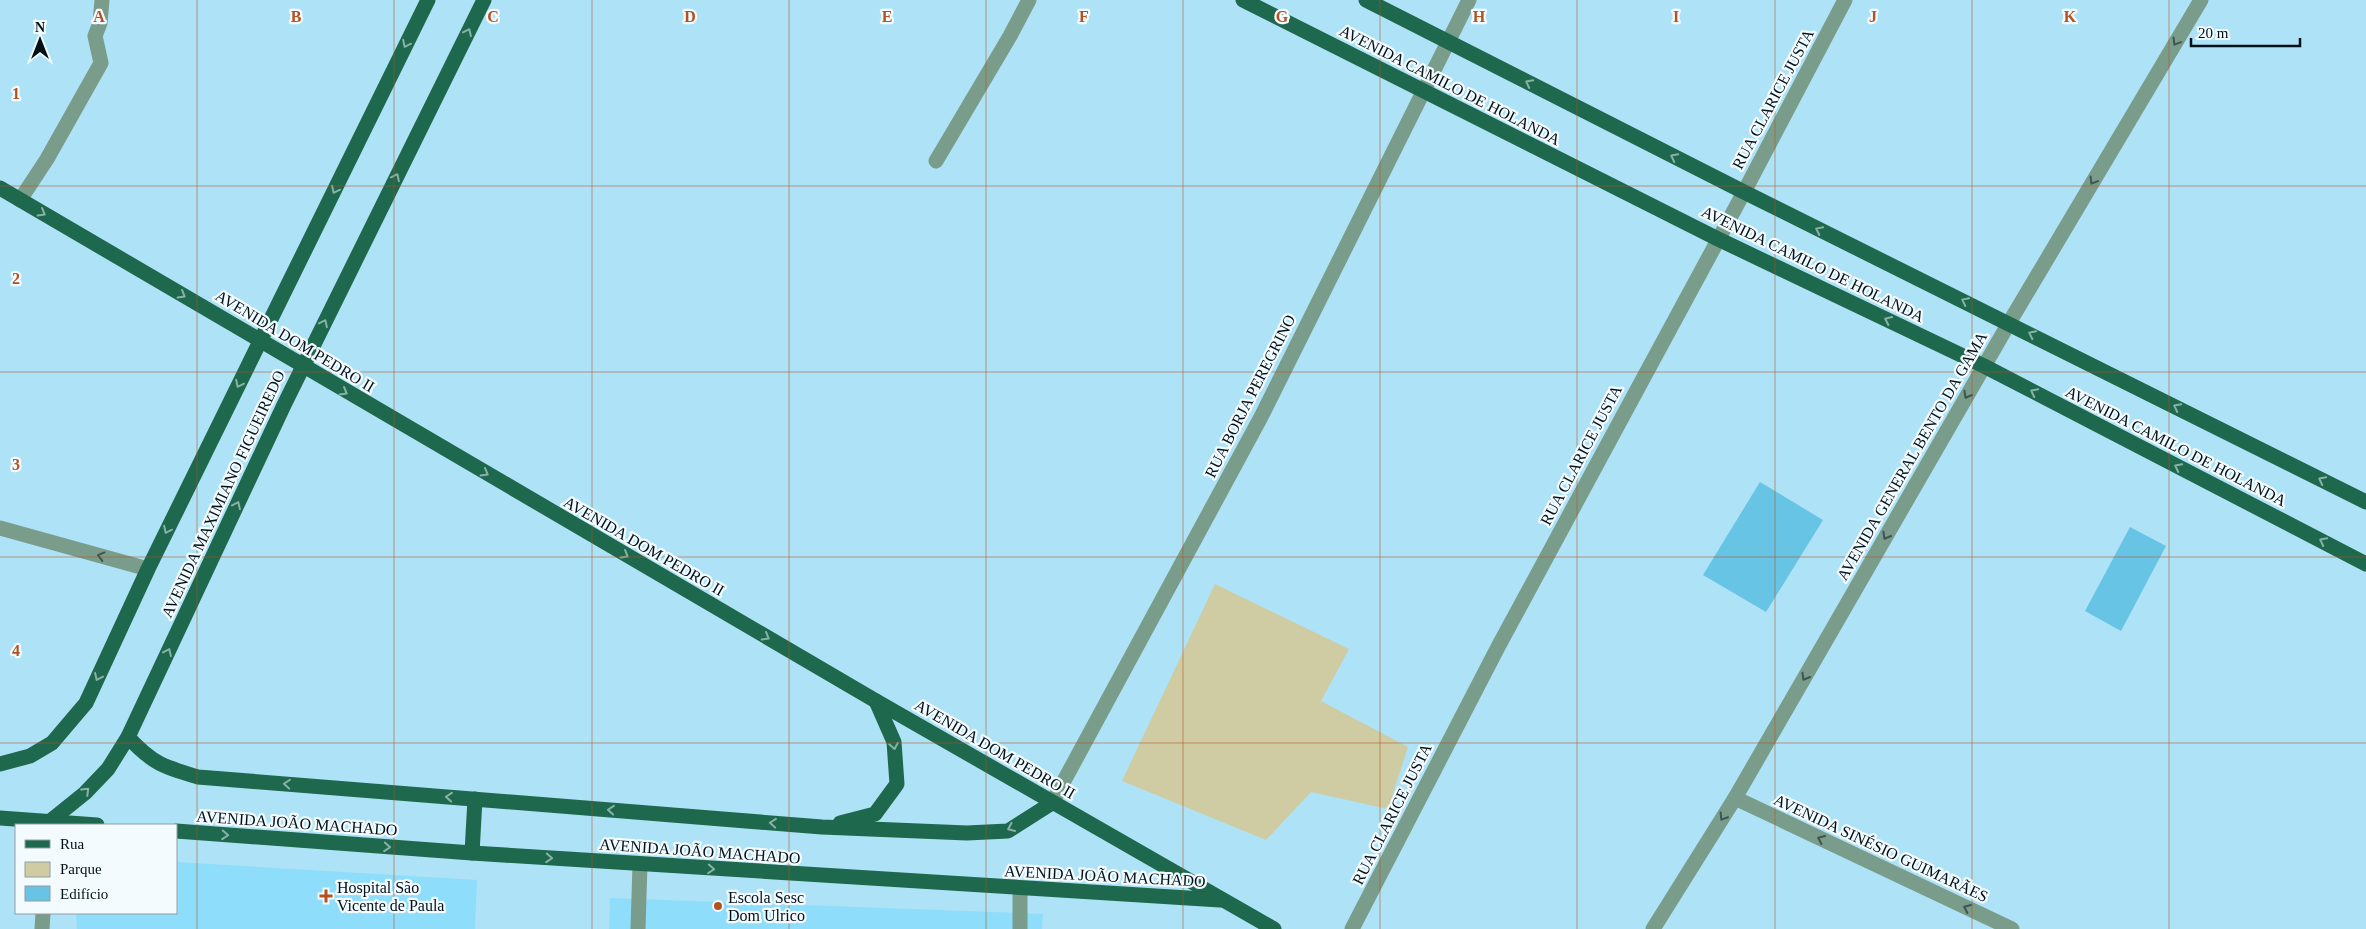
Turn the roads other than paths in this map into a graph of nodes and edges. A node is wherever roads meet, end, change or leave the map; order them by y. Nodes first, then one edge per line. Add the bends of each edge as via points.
1 (102, 0) edge
2 (428, 0) edge
3 (484, 0) edge
4 (1029, 0) edge
5 (1243, 0) edge
6 (1366, 0) edge
7 (1469, 0) edge
8 (1845, 0) edge
9 (2201, 0) edge
10 (1448, 41) junction
11 (1423, 92) junction
12 (936, 161) dead end
13 (0, 188) edge
14 (1744, 192) junction
15 (20, 200) junction
16 (1718, 239) junction
17 (2009, 323) junction
18 (260, 340) junction
19 (1984, 366) junction
20 (302, 367) junction
21 (2366, 502) edge
22 (0, 528) edge
23 (2366, 564) edge
24 (148, 569) junction
25 (876, 701) junction
26 (128, 738) junction
27 (0, 764) edge
28 (1735, 798) junction
29 (475, 799) junction
30 (1052, 803) junction
31 (0, 818) edge
32 (48, 823) edge
33 (72, 824) edge
34 (822, 827) junction
35 (178, 831) edge
36 (472, 854) junction
37 (640, 864) junction
38 (1020, 888) junction
39 (1223, 900) junction
40 (43, 914) edge
41 (42, 929) edge
42 (638, 929) edge
43 (1020, 929) edge
44 (1274, 929) edge
45 (1352, 929) edge
46 (1653, 929) edge
47 (2012, 929) edge

1 - 15 street via 96,36 102,63 48,159
2 -> 18 main road, AVENIDA MAXIMIANO FIGUEIREDO
20 -> 3 main road, AVENIDA MAXIMIANO FIGUEIREDO
4 - 12 street
5 - 11 main road, AVENIDA CAMILO DE HOLANDA
6 - 10 main road, AVENIDA CAMILO DE HOLANDA
7 - 10 street, RUA BORJA PEREGRINO
8 - 14 street, RUA CLARICE JUSTA
9 -> 17 street, AVENIDA GENERAL BENTO DA GAMA
10 - 11 street, RUA BORJA PEREGRINO
14 -> 10 main road, AVENIDA CAMILO DE HOLANDA
11 - 16 main road, AVENIDA CAMILO DE HOLANDA
11 - 30 street, RUA BORJA PEREGRINO via 1261,417
13 - 15 main road, AVENIDA DOM PEDRO II
14 - 16 street, RUA CLARICE JUSTA
17 -> 14 main road, AVENIDA CAMILO DE HOLANDA
15 -> 18 main road, AVENIDA DOM PEDRO II
19 -> 16 main road, AVENIDA CAMILO DE HOLANDA
16 - 45 street, RUA CLARICE JUSTA via 1498,647
17 - 19 street, AVENIDA GENERAL BENTO DA GAMA
21 -> 17 main road, AVENIDA CAMILO DE HOLANDA
18 - 20 main road, AVENIDA DOM PEDRO II
18 -> 24 main road, AVENIDA MAXIMIANO FIGUEIREDO
23 -> 19 main road, AVENIDA CAMILO DE HOLANDA
19 -> 28 street, AVENIDA GENERAL BENTO DA GAMA
20 -> 25 main road, AVENIDA DOM PEDRO II
26 -> 20 main road, AVENIDA MAXIMIANO FIGUEIREDO
24 -> 22 street
24 -> 27 main road, AVENIDA MAXIMIANO FIGUEIREDO via 86,703 52,743 30,756
25 - 30 main road, AVENIDA DOM PEDRO II
25 -> 34 main road via 894,742 897,784 874,814
29 -> 26 main road, AVENIDA JOÃO MACHADO via 198,776 170,769 147,757
32 -> 26 main road, AVENIDA MAXIMIANO FIGUEIREDO via 108,769
28 -> 46 street, AVENIDA GENERAL BENTO DA GAMA
47 -> 28 street, AVENIDA SINÉSIO GUIMARÃES
34 -> 29 main road, AVENIDA JOÃO MACHADO
29 - 36 main road
30 -> 34 main road, AVENIDA JOÃO MACHADO via 1008,831 967,833
30 - 39 main road, AVENIDA DOM PEDRO II
31 - 32 main road
32 - 33 main road
35 -> 36 main road, AVENIDA JOÃO MACHADO
36 -> 37 main road, AVENIDA JOÃO MACHADO
37 -> 38 main road, AVENIDA JOÃO MACHADO
37 - 42 street
38 - 39 main road, AVENIDA JOÃO MACHADO
38 - 43 street
39 - 44 main road, AVENIDA DOM PEDRO II
40 - 41 street

